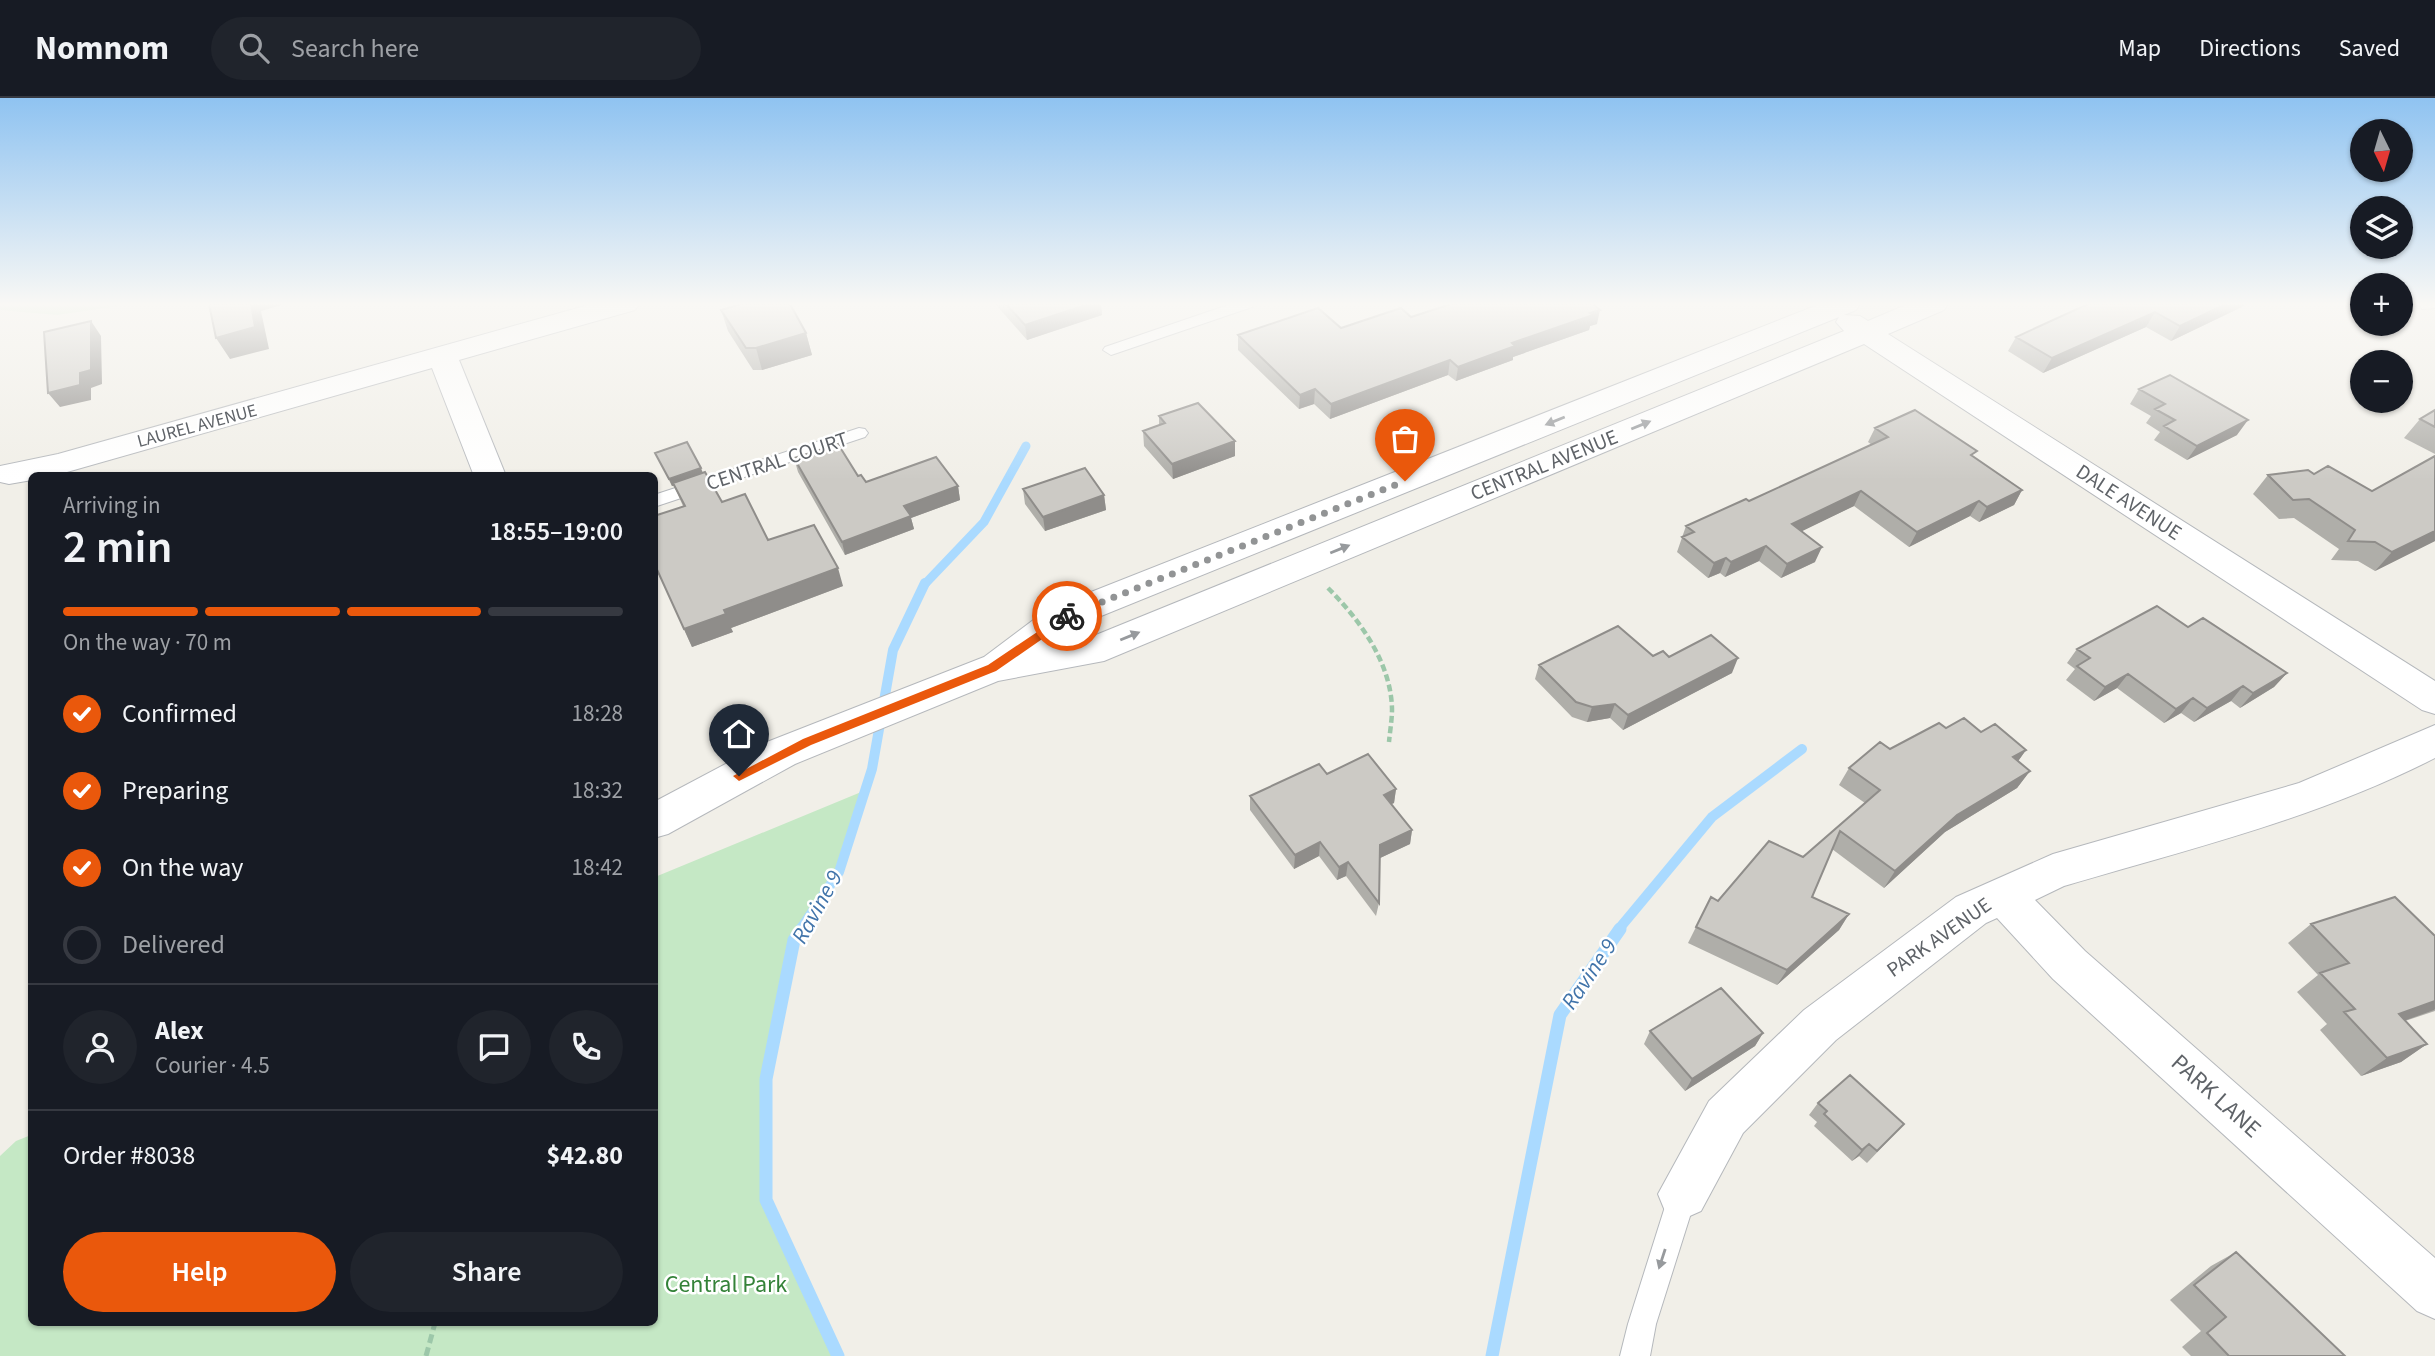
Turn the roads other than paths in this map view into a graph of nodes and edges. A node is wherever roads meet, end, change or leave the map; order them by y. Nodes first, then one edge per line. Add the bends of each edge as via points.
1 (426, 363) edge
2 (445, 363) edge
3 (1695, 363) edge
4 (1792, 363) edge
5 (1913, 363) edge
6 (859, 433) dead end
7 (1504, 441) junction
8 (1532, 470) junction
9 (488, 472) edge
10 (9, 474) dead end
11 (658, 500) edge
12 (992, 668) junction
13 (2435, 700) edge
14 (2435, 740) edge
15 (794, 748) junction
16 (658, 792) edge
17 (658, 820) edge
18 (2002, 894) junction
19 (1683, 1194) joint
20 (2435, 1293) edge
21 (1635, 1356) edge

1 - 10 street, LAUREL AVENUE
2 - 9 street
3 -> 7 street, CENTRAL AVENUE
8 -> 4 street, CENTRAL AVENUE
5 - 13 street, DALE AVENUE
6 - 11 lane, CENTRAL COURT
7 - 8 street
7 - 12 street, CENTRAL AVENUE via 1061,618
12 -> 8 street, CENTRAL AVENUE via 1091,652
12 - 15 street, CENTRAL AVENUE
14 - 18 street, PARK AVENUE via 2308,797 2053,872
15 - 16 street, CENTRAL AVENUE
15 - 17 street, CENTRAL AVENUE
18 - 19 street, PARK AVENUE via 1971,910 1820,1025 1726,1116
18 - 20 street, PARK LANE via 2069,965
19 -> 21 lane, PARK AVENUE

